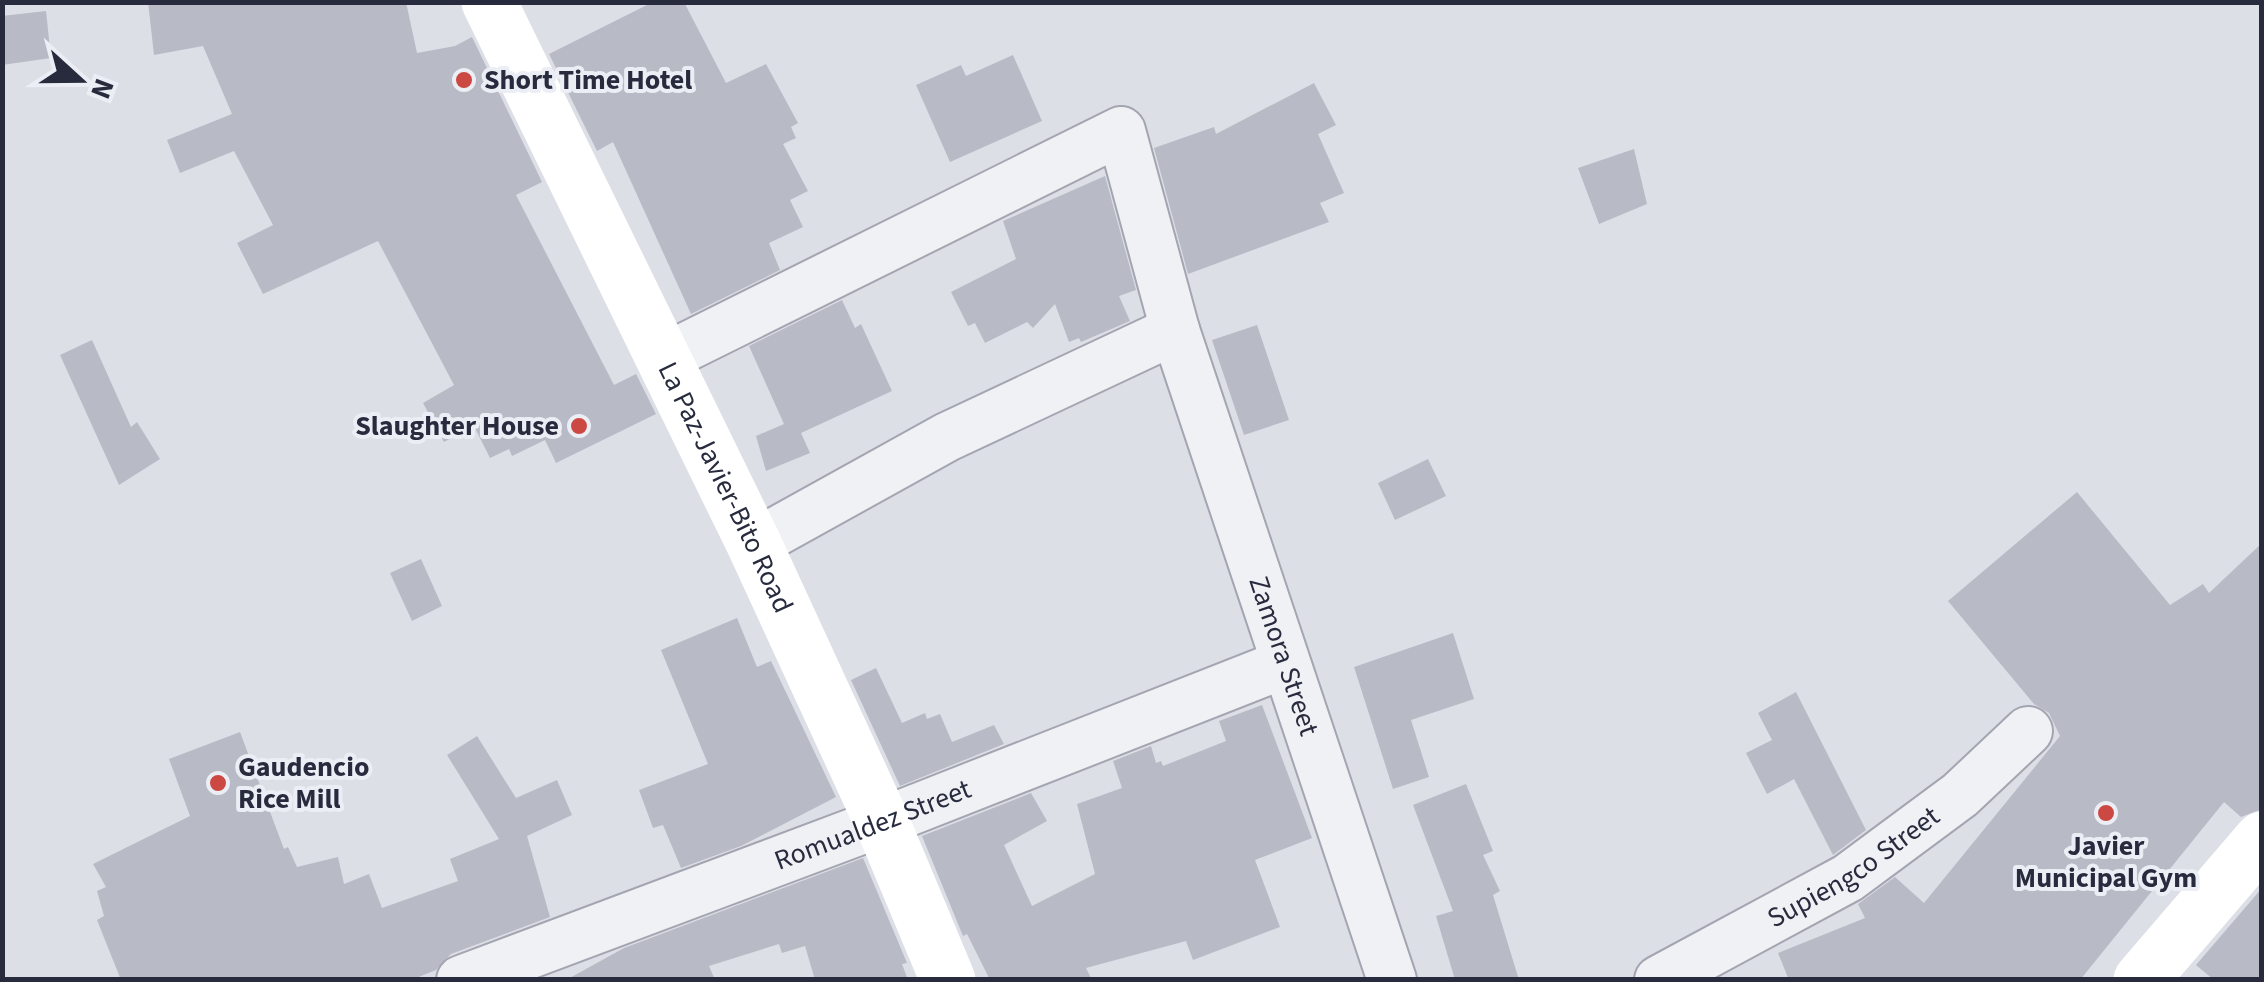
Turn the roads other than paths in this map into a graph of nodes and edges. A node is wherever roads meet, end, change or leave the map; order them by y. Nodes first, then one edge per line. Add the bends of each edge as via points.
1 (489, 2) edge
2 (1175, 330) junction
3 (664, 358) junction
4 (754, 544) junction
5 (1284, 664) junction
6 (2028, 731) dead end
7 (882, 822) junction
8 (2262, 839) edge
9 (2148, 977) edge
10 (461, 980) edge
11 (948, 980) edge
12 (1392, 980) edge
13 (1659, 980) edge

1 - 3 main road, La Paz-Javier-Bito Road
2 - 3 street, Zamora Street via 1121,131
2 - 4 street via 947,436
2 - 5 street, Zamora Street
3 - 4 main road, La Paz-Javier-Bito Road
4 - 7 main road, La Paz-Javier-Bito Road
5 - 7 street, Romualdez Street
5 - 12 street, Zamora Street
6 - 13 street, Supiengco Street via 1960,795 1848,878
7 - 10 street, Romualdez Street
7 - 11 main road, La Paz-Javier-Bito Road
8 - 9 main road

